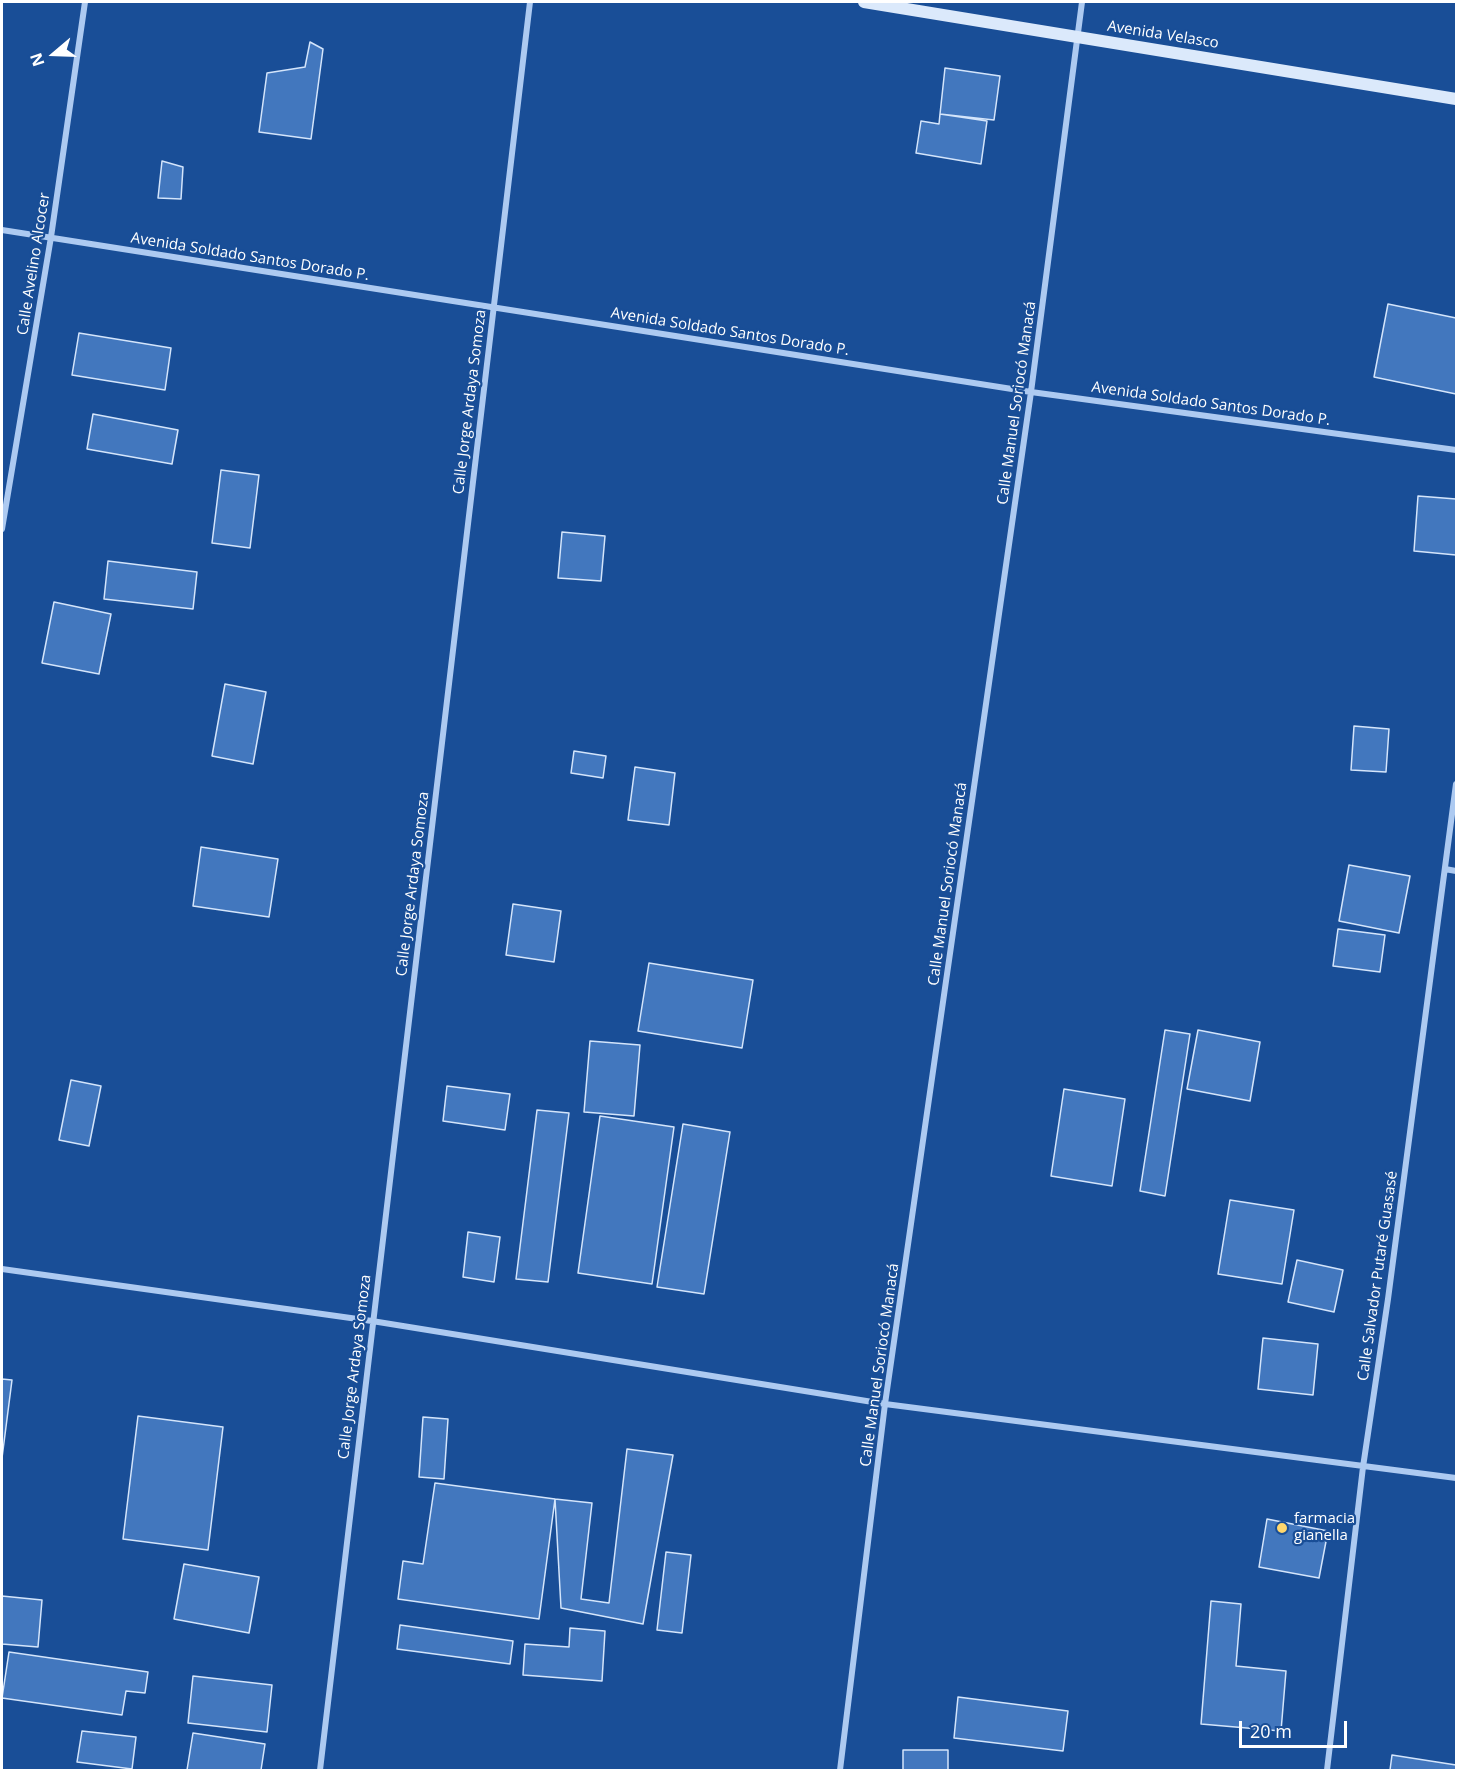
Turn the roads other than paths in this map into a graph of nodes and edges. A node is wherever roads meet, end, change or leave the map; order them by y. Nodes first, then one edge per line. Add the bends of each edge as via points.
1 (85, 2) edge
2 (530, 2) edge
3 (864, 2) edge
4 (1082, 2) edge
5 (1076, 36) junction
6 (1456, 99) edge
7 (2, 230) edge
8 (51, 237) junction
9 (494, 307) junction
10 (1031, 392) junction
11 (1456, 450) edge
12 (2, 529) edge
13 (1456, 784) edge
14 (1445, 869) junction
15 (1456, 871) edge
16 (2, 1269) edge
17 (372, 1321) junction
18 (885, 1404) junction
19 (1363, 1467) junction
20 (1456, 1478) edge
21 (320, 1770) edge
22 (840, 1770) edge
23 (1327, 1770) edge

1 - 8 street, Calle Avelino Alcocer
2 - 9 street, Calle Jorge Ardaya Somoza
3 - 5 street, Avenida Velasco
4 - 5 street, Calle Manuel Soriocó Manacá
5 - 6 street, Avenida Velasco
5 - 10 street, Calle Manuel Soriocó Manacá
7 - 8 street, Avenida Soldado Santos Dorado P.
8 - 9 street, Avenida Soldado Santos Dorado P.
8 - 12 street, Calle Avelino Alcocer
9 - 10 street, Avenida Soldado Santos Dorado P.
9 - 17 street, Calle Jorge Ardaya Somoza
10 - 11 street, Avenida Soldado Santos Dorado P.
10 - 18 street, Calle Manuel Soriocó Manacá
13 - 14 street, Calle Salvador Putaré Guasasé
14 - 15 street
14 - 19 street, Calle Salvador Putaré Guasasé
16 - 17 street
17 - 18 street
17 - 21 street, Calle Jorge Ardaya Somoza
18 - 19 street
18 - 22 street, Calle Manuel Soriocó Manacá
19 - 20 street
19 - 23 street, Calle Salvador Putaré Guasasé

